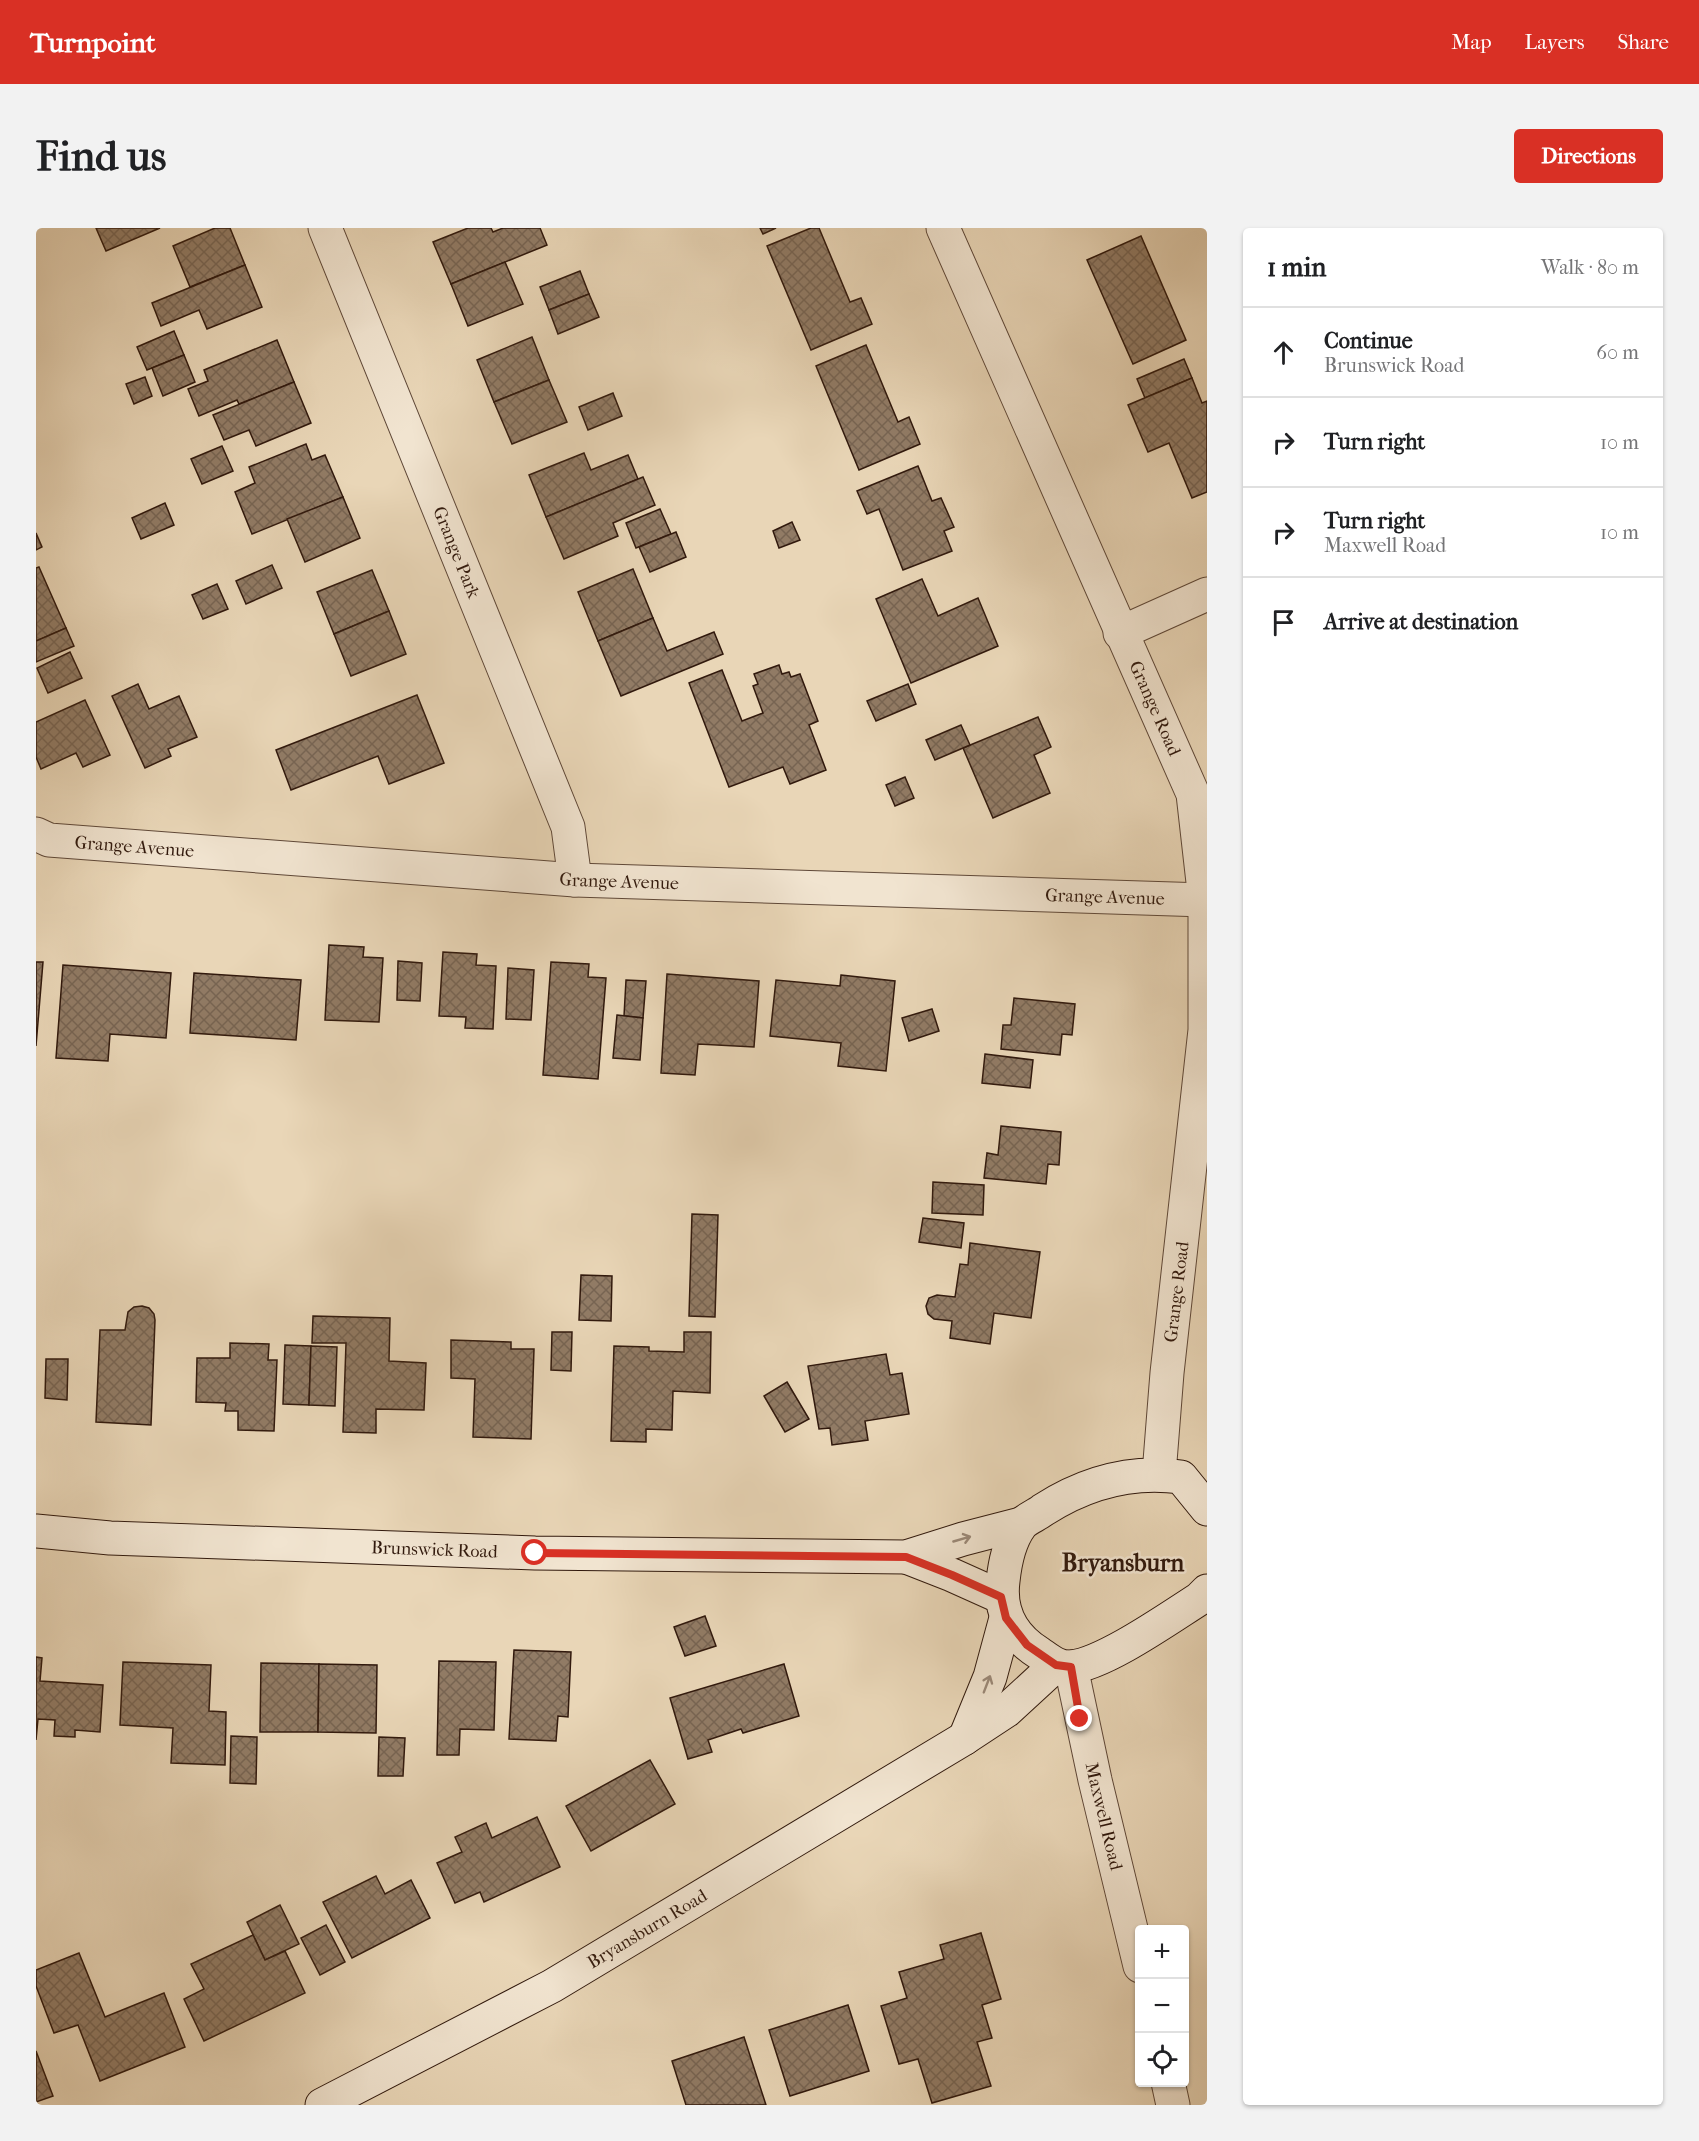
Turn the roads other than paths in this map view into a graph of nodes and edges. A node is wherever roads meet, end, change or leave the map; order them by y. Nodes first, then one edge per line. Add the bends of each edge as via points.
1 (325, 228) edge
2 (943, 228) edge
3 (1207, 594) edge
4 (1120, 633) junction
5 (36, 834) edge
6 (575, 880) junction
7 (1205, 900) junction
8 (1182, 1475) edge
9 (1207, 1509) edge
10 (1022, 1524) junction
11 (36, 1532) edge
12 (906, 1557) junction
13 (1207, 1591) edge
14 (1004, 1608) junction
15 (1064, 1666) junction
16 (965, 1738) junction
17 (1135, 1946) edge
18 (1169, 2087) edge
19 (322, 2105) edge
20 (1173, 2105) edge

1 - 6 street, Grange Park via 568,827
2 - 4 street, Grange Road
3 - 4 street
4 - 7 street, Grange Road via 1193,794
5 - 6 street, Grange Avenue via 49,840
6 - 7 street, Grange Avenue
7 - 8 street, Grange Road via 1205,1030 1167,1373
8 - 9 street
8 - 10 street via 1105,1480 1060,1500
12 -> 10 street, Brunswick Road
10 - 14 street via 1006,1556
11 - 12 street, Brunswick Road via 535,1553
12 - 14 street, Brunswick Road via 952,1575
13 - 15 street via 1097,1660
14 - 15 street via 1027,1645
16 -> 14 street via 990,1677
15 - 16 street, Bryansburn Road
15 - 17 street, Maxwell Road
16 - 19 street, Bryansburn Road via 552,1986
18 - 20 street

